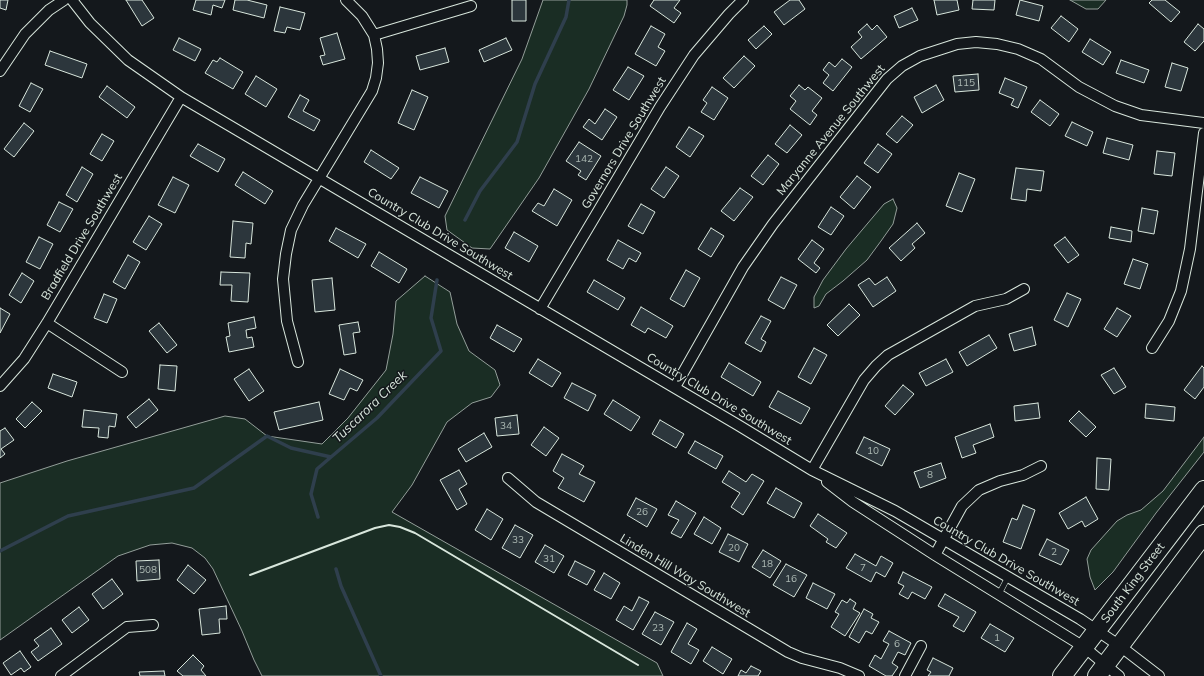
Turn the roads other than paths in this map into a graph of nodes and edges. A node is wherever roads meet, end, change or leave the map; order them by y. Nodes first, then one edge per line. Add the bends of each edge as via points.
1 (64, 0) edge
2 (72, 0) edge
3 (346, 0) edge
4 (743, 0) edge
5 (472, 6) dead end
6 (374, 35) junction
7 (0, 71) edge
8 (181, 97) junction
9 (1204, 123) edge
10 (1204, 133) edge
11 (319, 178) junction
12 (1024, 289) dead end
13 (540, 309) junction
14 (46, 323) junction
15 (1152, 348) dead end
16 (298, 362) dead end
17 (122, 372) dead end
18 (0, 386) edge
19 (675, 387) junction
20 (1041, 466) dead end
21 (812, 470) junction
22 (508, 478) dead end
23 (1204, 490) edge
24 (1204, 534) edge
25 (944, 539) junction
26 (935, 555) junction
27 (1008, 578) junction
28 (999, 594) junction
29 (153, 626) dead end
30 (1097, 630) junction
31 (921, 646) dead end
32 (1120, 646) junction
33 (1084, 647) junction
34 (1101, 670) edge
35 (61, 676) edge
36 (859, 676) edge
37 (905, 676) edge
38 (1062, 676) edge
39 (1119, 676) edge
40 (1159, 676) edge

1 - 7 street via 49,10 25,34
2 - 8 street, Country Club Drive Southwest via 90,23 128,60
3 - 6 street via 362,16
4 - 13 street, Governors Drive Southwest via 694,55 660,107
5 - 6 street
6 - 11 street via 378,63 372,90
8 - 11 street, Country Club Drive Southwest
8 - 14 street, Bradfield Drive Southwest
9 - 19 street, Maryanne Avenue Southwest via 1141,115 1115,106 1079,87 1041,59 1018,49 997,44 957,44 920,56 902,66 887,79 773,224 743,267
10 - 15 street via 1190,249 1181,291 1169,321
11 - 13 street, Country Club Drive Southwest
11 - 16 street via 302,205 291,230 283,279 287,321
12 - 21 street via 1006,299 975,306 888,355 864,380
13 - 19 street, Country Club Drive Southwest
14 - 17 street
14 - 18 street, Bradfield Drive Southwest via 24,359
19 - 21 street, Country Club Drive Southwest
20 - 25 street via 979,490 954,517
21 - 25 street, Country Club Drive Southwest
21 - 26 street, Country Club Drive Southwest via 853,502
22 - 36 street, Linden Hill Way Southwest via 536,502 788,652
23 - 30 highway, South King Street
24 - 32 highway
25 - 26 street
25 - 27 street, Country Club Drive Southwest
26 - 28 street, Country Club Drive Southwest
27 - 28 lane
27 - 30 street, Country Club Drive Southwest
28 - 33 street, Country Club Drive Southwest
29 - 35 street via 127,627
30 - 32 street, Country Club Drive Southwest
30 - 33 highway, South King Street
31 - 37 street
32 - 34 highway
32 - 40 street, Country Club Drive Southwest
33 - 34 street, Country Club Drive Southwest
33 - 38 highway, South King Street
34 - 39 street, Country Club Drive Southwest

